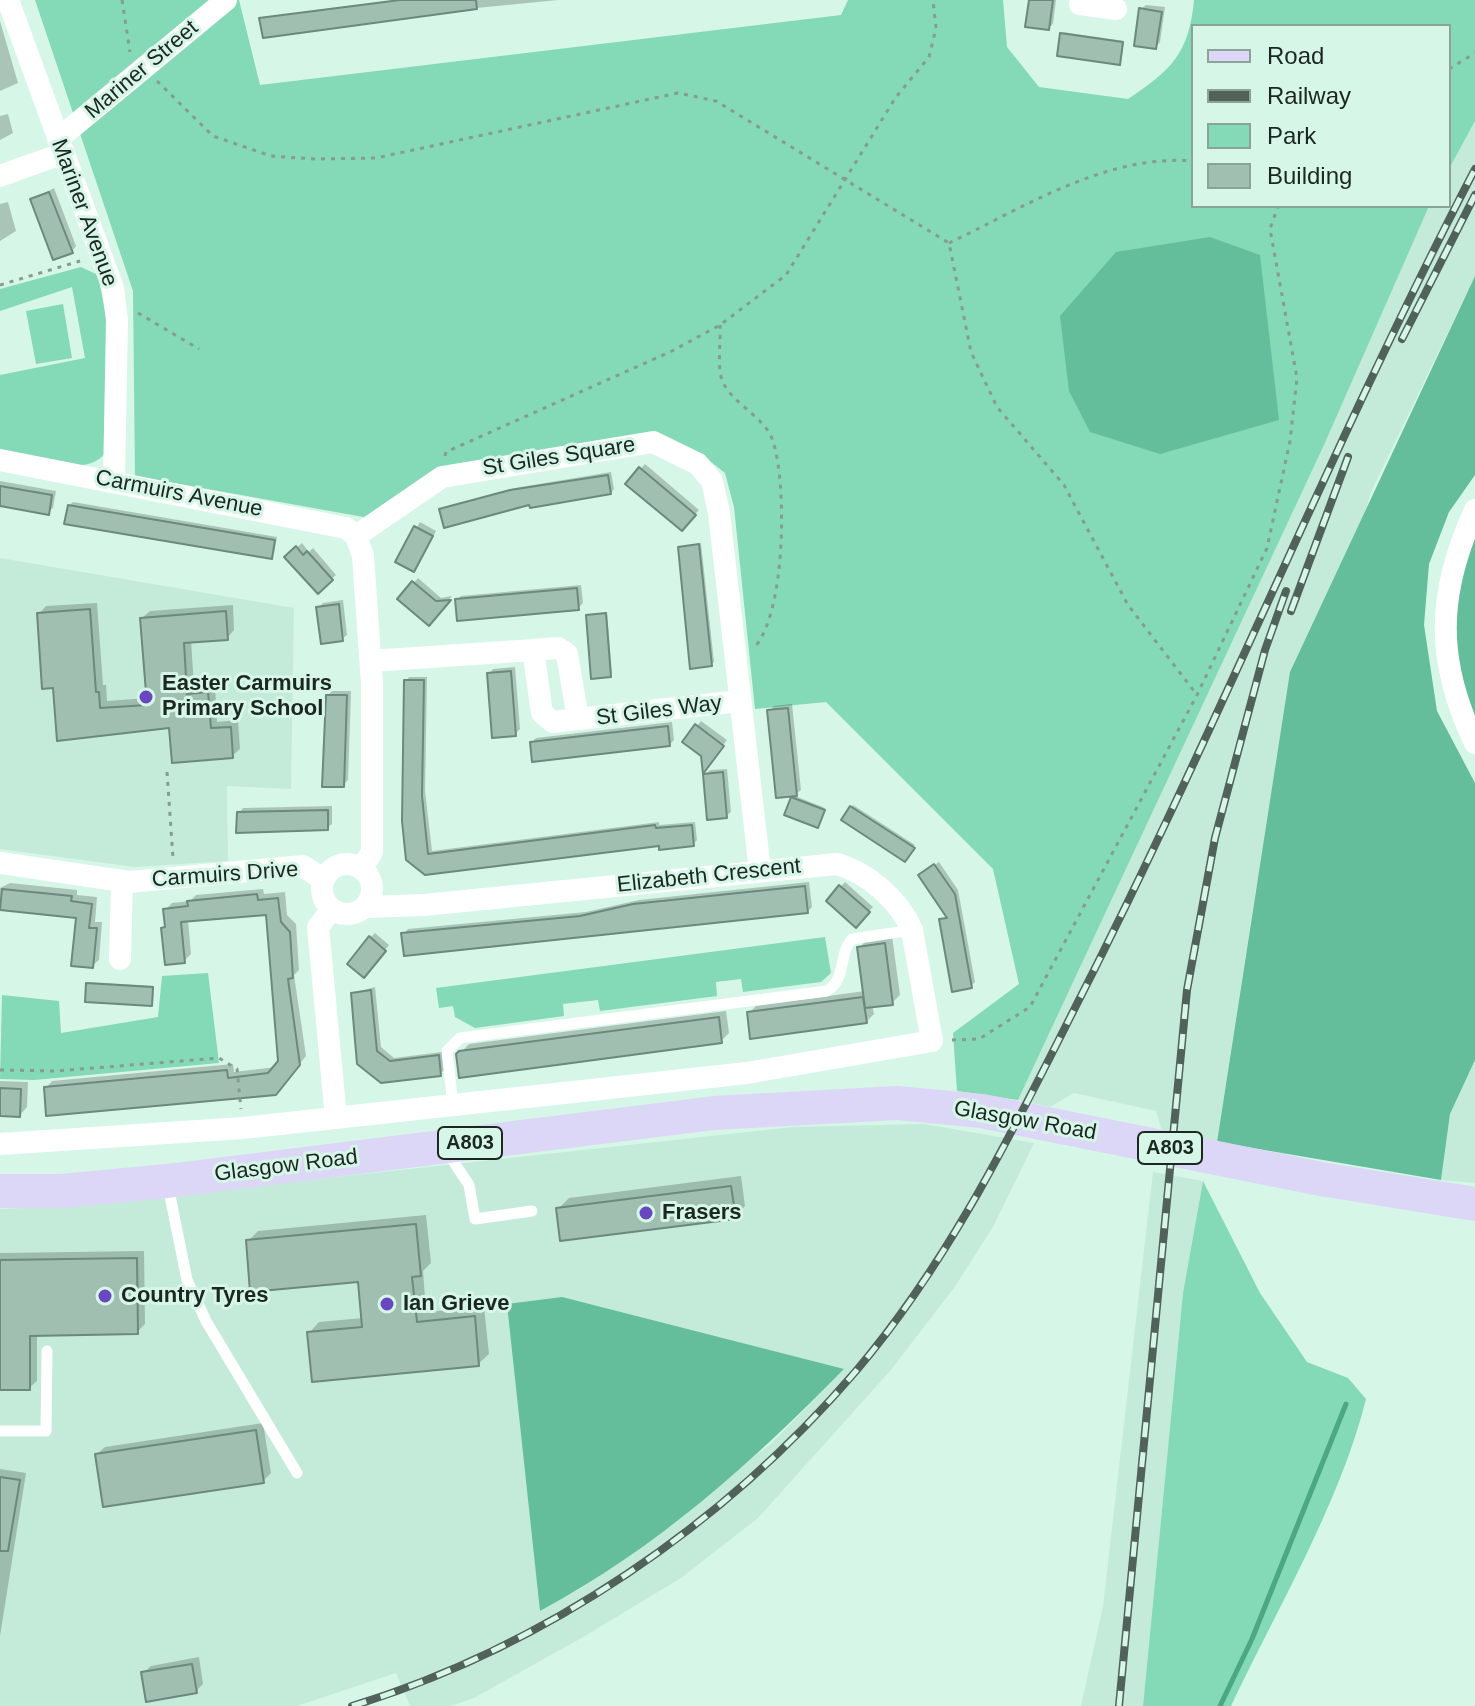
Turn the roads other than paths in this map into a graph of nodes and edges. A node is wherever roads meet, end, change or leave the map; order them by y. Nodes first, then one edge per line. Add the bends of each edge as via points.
1 (8, 0) edge
2 (226, 0) edge
3 (61, 146) junction
4 (0, 176) edge
5 (0, 460) edge
6 (114, 481) junction
7 (1475, 510) edge
8 (356, 536) junction
9 (533, 650) junction
10 (371, 661) junction
11 (739, 701) junction
12 (578, 719) junction
13 (1475, 743) edge
14 (0, 863) edge
15 (361, 869) junction
16 (760, 871) junction
17 (324, 880) junction
18 (122, 882) junction
19 (365, 907) junction
20 (332, 909) junction
21 (912, 930) junction
22 (120, 960) dead end
23 (932, 1041) joint
24 (568, 1092) junction
25 (453, 1105) junction
26 (336, 1118) junction
27 (571, 1130) junction
28 (0, 1144) edge
29 (440, 1146) junction
30 (167, 1181) junction
31 (0, 1191) edge
32 (1475, 1204) edge
33 (532, 1211) dead end
34 (47, 1351) dead end
35 (0, 1431) edge
36 (297, 1473) dead end

1 - 3 street, Mariner Avenue
2 - 3 street, Mariner Street
3 - 4 street, Mariner Street
3 - 6 street, Mariner Avenue via 103,254 115,306
5 - 6 street, Carmuirs Avenue
6 - 8 street, Carmuirs Avenue via 346,528
7 - 13 street via 1450,575 1445,644 1451,682
8 - 10 street via 363,556
8 - 11 street, St Giles Square via 442,477 653,442 698,464 712,481
9 - 10 street, St Giles Way
9 - 12 street, St Giles Way via 558,648 567,654
9 - 12 street, St Giles Way via 542,713 553,722
10 - 15 street via 372,852
11 - 12 street, St Giles Way
11 - 16 street, St Giles Square
14 - 18 street, Carmuirs Drive
15 - 17 street via 336,867
15 - 19 street via 372,891
16 - 19 street, Elizabeth Crescent
16 - 21 street, Elizabeth Crescent via 837,864 858,869 905,914
17 - 18 street, Carmuirs Drive via 303,866
17 - 20 street via 323,895
18 - 22 street, Carmuirs Drive
19 - 20 street via 346,914
20 - 26 street via 318,927
21 - 23 street, Elizabeth Crescent
21 - 25 lane via 852,939 844,951 840,978 827,991 460,1038 447,1051
23 - 24 street, Glasgow Road via 747,1073
24 - 25 street, Glasgow Road
24 - 27 street
25 - 26 street, Glasgow Road
26 - 28 street, Glasgow Road
27 - 29 main road, Glasgow Road / A803
27 - 32 main road, Glasgow Road / A803 via 786,1106 941,1106
29 - 30 main road, Glasgow Road / A803
29 - 33 lane via 469,1185 475,1219
30 - 31 main road, Glasgow Road / A803
30 - 36 lane via 187,1280
34 - 35 lane via 46,1431

